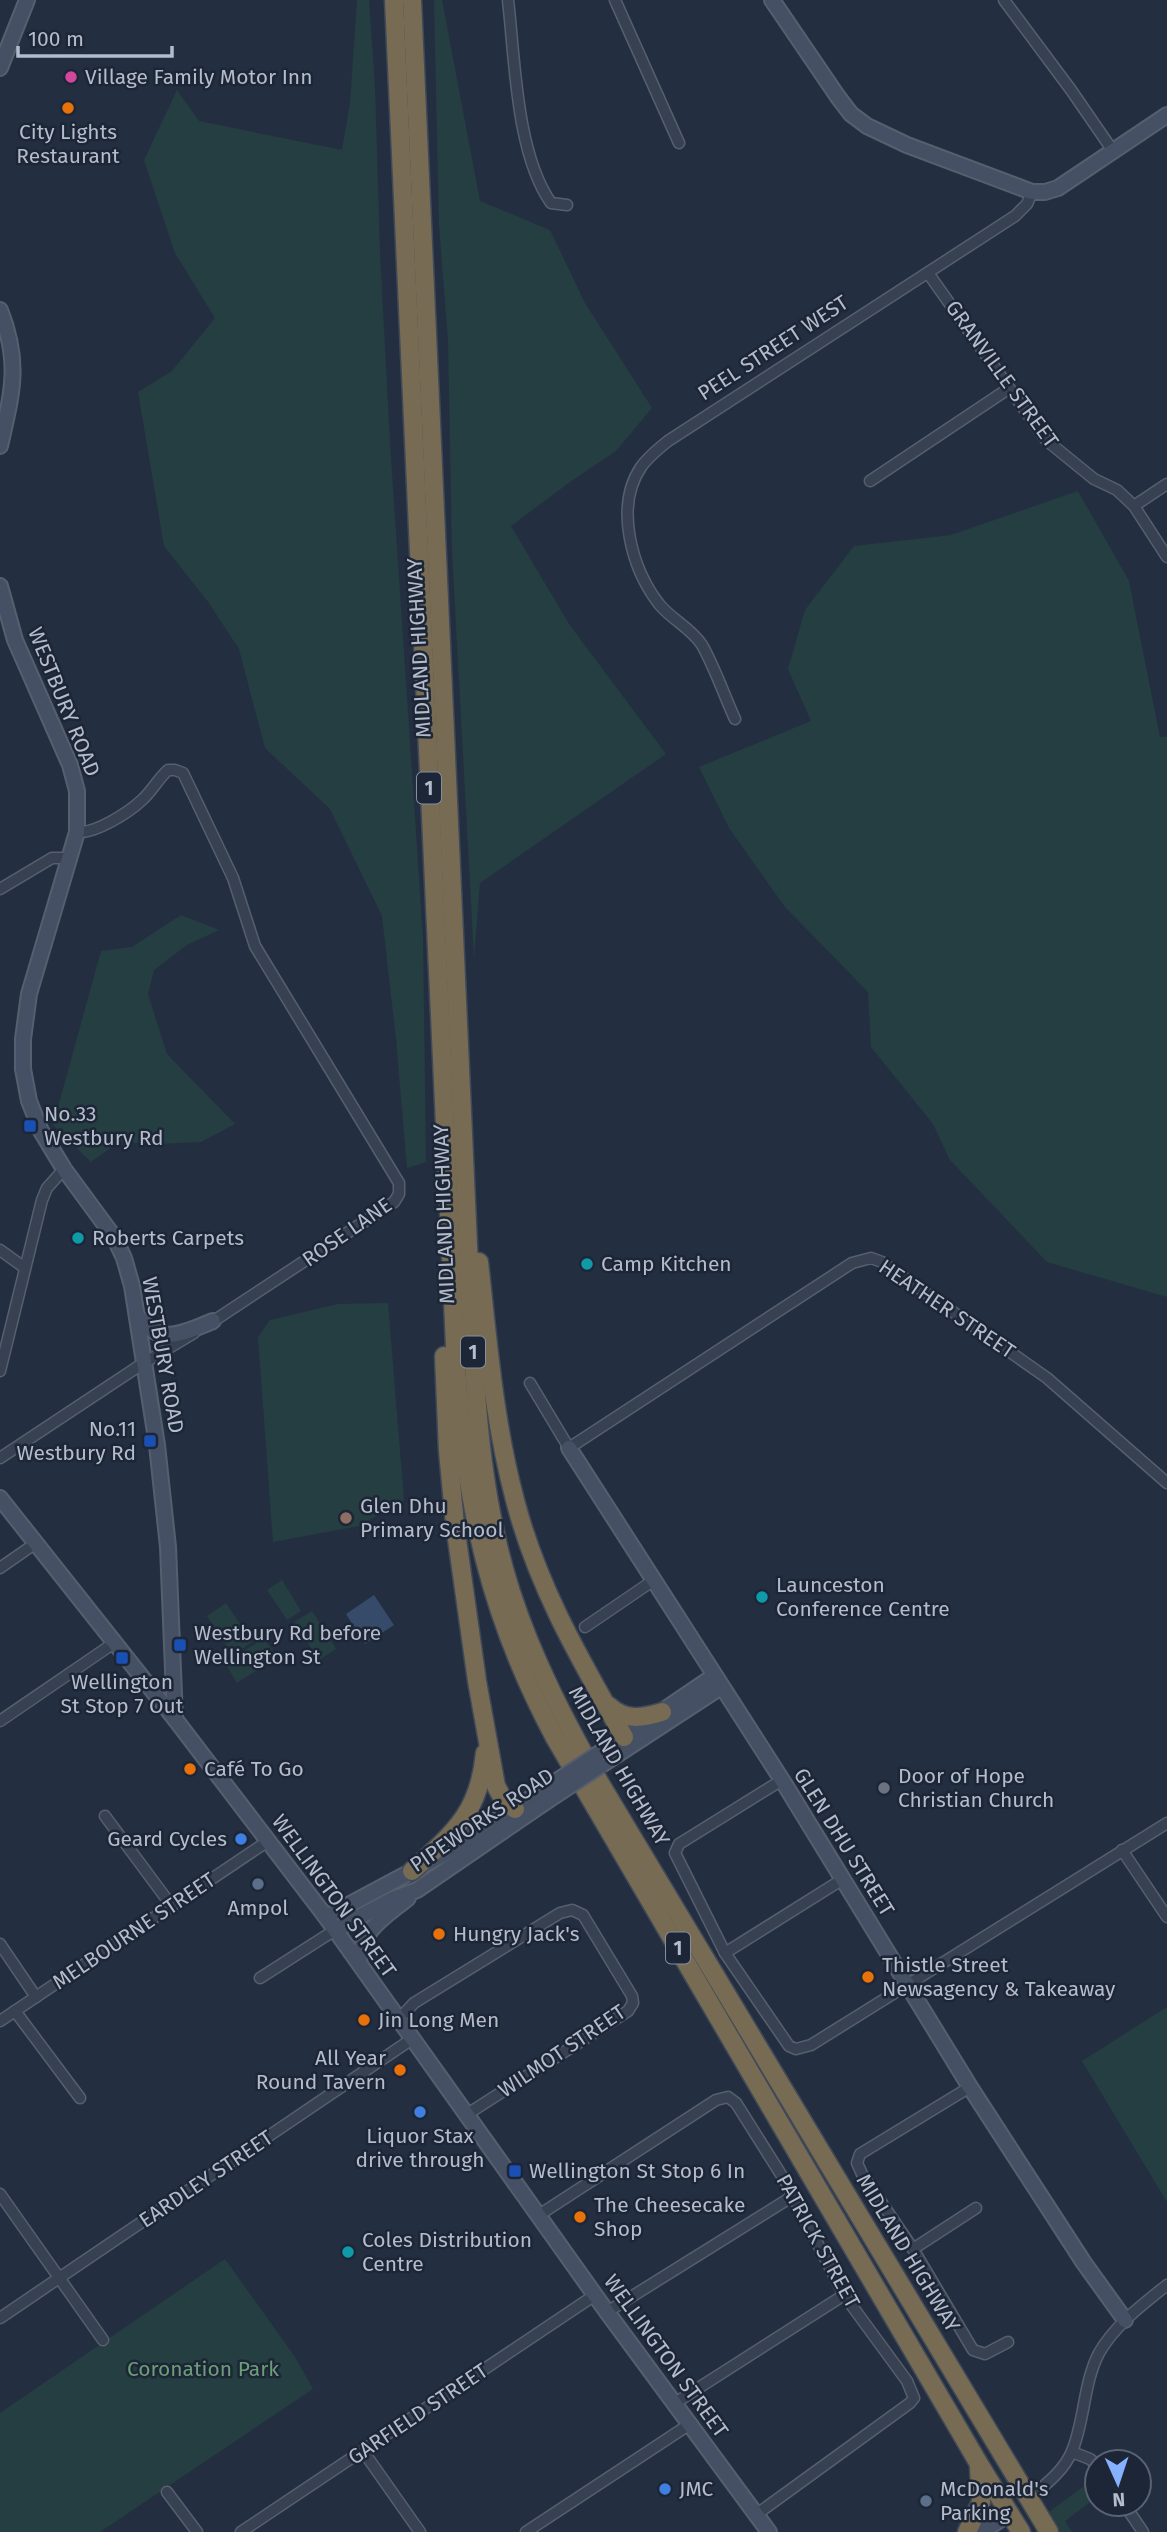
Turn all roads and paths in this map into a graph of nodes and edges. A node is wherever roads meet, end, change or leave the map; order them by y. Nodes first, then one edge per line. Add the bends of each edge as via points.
1 (27, 0) edge
2 (394, 0) edge
3 (412, 0) edge
4 (508, 0) edge
5 (615, 0) edge
6 (772, 0) edge
7 (1004, 0) edge
8 (0, 68) edge
9 (1167, 115) edge
10 (679, 143) dead end
11 (1113, 151) junction
12 (1032, 191) junction
13 (567, 205) dead end
14 (928, 273) junction
15 (0, 310) edge
16 (1008, 389) junction
17 (0, 446) edge
18 (870, 481) dead end
19 (1167, 484) edge
20 (1134, 506) junction
21 (1167, 557) edge
22 (0, 586) edge
23 (735, 719) dead end
24 (76, 832) junction
25 (68, 858) junction
26 (0, 889) edge
27 (441, 1058) junction
28 (463, 1109) junction
29 (64, 1169) junction
30 (0, 1250) edge
31 (25, 1268) junction
32 (138, 1317) junction
33 (213, 1321) junction
34 (145, 1362) junction
35 (0, 1371) edge
36 (530, 1383) dead end
37 (569, 1448) junction
38 (0, 1458) edge
39 (1167, 1483) edge
40 (0, 1498) edge
41 (36, 1543) junction
42 (0, 1568) edge
43 (654, 1580) junction
44 (585, 1627) dead end
45 (114, 1643) junction
46 (718, 1681) junction
47 (604, 1702) junction
48 (662, 1712) junction
49 (484, 1718) junction
50 (175, 1719) junction
51 (0, 1721) edge
52 (620, 1746) junction
53 (782, 1780) junction
54 (544, 1797) junction
55 (515, 1809) junction
56 (105, 1816) dead end
57 (1167, 1823) edge
58 (268, 1840) junction
59 (1122, 1850) junction
60 (843, 1879) junction
61 (417, 1882) junction
62 (171, 1905) junction
63 (326, 1917) junction
64 (1167, 1917) edge
65 (335, 1930) junction
66 (0, 1944) edge
67 (725, 1953) junction
68 (359, 1963) junction
69 (260, 1978) dead end
70 (907, 1984) junction
71 (36, 1997) junction
72 (15, 2011) junction
73 (399, 2019) junction
74 (0, 2021) edge
75 (412, 2039) junction
76 (970, 2087) junction
77 (80, 2098) dead end
78 (466, 2115) junction
79 (0, 2193) edge
80 (793, 2196) junction
81 (976, 2208) dead end
82 (540, 2215) junction
83 (914, 2249) junction
84 (60, 2277) junction
85 (1167, 2285) edge
86 (595, 2295) junction
87 (844, 2295) junction
88 (607, 2312) junction
89 (0, 2318) edge
90 (1125, 2320) junction
91 (103, 2340) dead end
92 (1008, 2342) dead end
93 (675, 2403) junction
94 (690, 2424) junction
95 (363, 2451) junction
96 (1072, 2452) junction
97 (1083, 2456) edge
98 (979, 2465) junction
99 (167, 2492) dead end
100 (1029, 2498) junction
101 (1011, 2513) junction
102 (757, 2514) junction
103 (197, 2532) edge
104 (241, 2532) edge
105 (421, 2532) edge
106 (526, 2532) edge
107 (769, 2532) edge
108 (967, 2532) edge
109 (981, 2532) edge
110 (1021, 2532) edge
111 (1049, 2532) edge

1 - 8 main road
2 - 27 highway, MIDLAND HIGHWAY / 1
3 - 28 highway, MIDLAND HIGHWAY / 1
4 - 13 street via 519,105 535,174 550,207
5 - 10 street
6 - 12 main road via 838,97 867,127
7 - 11 street
9 - 11 main road
11 - 12 main road via 1058,188
12 - 14 street, PEEL STREET WEST via 1027,204 1014,216
14 - 16 street, GRANVILLE STREET
14 - 23 street, PEEL STREET WEST via 668,441 640,468 628,520 641,573 660,604 701,645
15 - 17 main road via 14,374
16 - 18 street
16 - 20 street, GRANVILLE STREET via 1046,440
19 - 20 street
20 - 21 street, GRANVILLE STREET
22 - 24 main road, WESTBURY ROAD via 15,640 73,772 78,791
24 - 25 main road, WESTBURY ROAD
24 - 33 street, ROSE LANE via 102,826 141,801 168,770 183,773 233,878 255,946 393,1170 400,1189 389,1206
25 - 26 street via 52,858
25 - 29 main road, WESTBURY ROAD via 29,994 22,1054 34,1118
27 - 49 highway via 439,1207 448,1451
27 - 98 highway, MIDLAND HIGHWAY / 1 via 463,1445 480,1544 511,1644 555,1738
28 - 47 highway via 494,1392 512,1490 549,1597
28 - 100 highway, MIDLAND HIGHWAY / 1 via 483,1467 510,1592 535,1657 601,1785
29 - 31 street via 45,1190
29 - 32 main road, WESTBURY ROAD via 114,1237 124,1258
30 - 31 street
31 - 35 street
32 - 33 main road via 150,1330 166,1335
32 - 34 main road, WESTBURY ROAD
33 - 34 street, ROSE LANE
34 - 38 street, ROSE LANE
34 - 50 main road, WESTBURY ROAD via 168,1548
36 - 37 street, GLEN DHU STREET
37 - 39 street, HEATHER STREET via 852,1263 871,1258 1047,1377
37 - 43 main road, GLEN DHU STREET
40 - 41 main road, WELLINGTON STREET
41 - 42 street
41 - 45 main road, WELLINGTON STREET
43 - 44 street
43 - 46 main road, GLEN DHU STREET
45 - 50 main road, WELLINGTON STREET
45 - 51 street
46 - 48 main road, PIPEWORKS ROAD
46 - 52 main road, PIPEWORKS ROAD
46 - 53 main road, GLEN DHU STREET
47 - 48 highway via 630,1717
47 - 52 highway
48 - 52 main road, PIPEWORKS ROAD
49 - 55 highway via 498,1792
49 - 61 highway via 483,1768 472,1806
50 - 58 main road, WELLINGTON STREET
52 - 54 main road, PIPEWORKS ROAD, bridge
52 - 54 main road, PIPEWORKS ROAD, bridge via 600,1766
53 - 60 main road, GLEN DHU STREET
53 - 67 street via 675,1848 676,1859
54 - 55 main road, PIPEWORKS ROAD
54 - 61 main road, PIPEWORKS ROAD
55 - 61 main road, PIPEWORKS ROAD via 444,1854
56 - 62 street
57 - 59 street
58 - 62 street, MELBOURNE STREET
58 - 63 main road, WELLINGTON STREET
59 - 64 street
59 - 70 street
60 - 67 street
60 - 70 main road, GLEN DHU STREET
61 - 63 main road, PIPEWORKS ROAD
61 - 65 main road, PIPEWORKS ROAD
61 - 68 main road via 366,1935
62 - 71 street, MELBOURNE STREET
63 - 65 main road, WELLINGTON STREET
65 - 68 main road, WELLINGTON STREET
65 - 69 street, PIPEWORKS ROAD
66 - 71 street
67 - 70 street via 789,2046 796,2049 811,2045
68 - 73 main road, WELLINGTON STREET
70 - 76 main road, GLEN DHU STREET
71 - 72 street, MELBOURNE STREET
72 - 74 street, MELBOURNE STREET
72 - 77 street
73 - 75 main road, WELLINGTON STREET
73 - 78 street, WILMOT STREET via 414,2003 560,1913 572,1910 583,1915 633,2003 628,2011
75 - 78 main road, WELLINGTON STREET
75 - 84 street, EARDLEY STREET
76 - 83 street via 858,2159 862,2174
76 - 90 main road, GLEN DHU STREET
78 - 82 main road, WELLINGTON STREET
79 - 84 street
80 - 82 street, PATRICK STREET via 728,2097 716,2100
80 - 87 street, PATRICK STREET
80 - 88 street
81 - 83 street
82 - 86 main road, WELLINGTON STREET
83 - 92 street via 973,2350 985,2354
84 - 89 street, EARDLEY STREET
84 - 91 street
85 - 90 street
86 - 88 main road, WELLINGTON STREET
86 - 95 street, GARFIELD STREET
87 - 93 street
87 - 102 street, PATRICK STREET via 907,2381 914,2398
88 - 93 main road, WELLINGTON STREET
90 - 96 street via 1095,2363
93 - 94 main road, WELLINGTON STREET
94 - 102 main road, WELLINGTON STREET
94 - 106 street
95 - 104 street, GARFIELD STREET
95 - 105 street
96 - 97 street
96 - 100 street
98 - 101 highway, MIDLAND HIGHWAY / 1
98 - 108 highway via 981,2501
99 - 103 street
100 - 101 highway
100 - 111 highway, MIDLAND HIGHWAY / 1
101 - 109 main road
101 - 110 highway, MIDLAND HIGHWAY / 1
102 - 107 main road, WELLINGTON STREET

